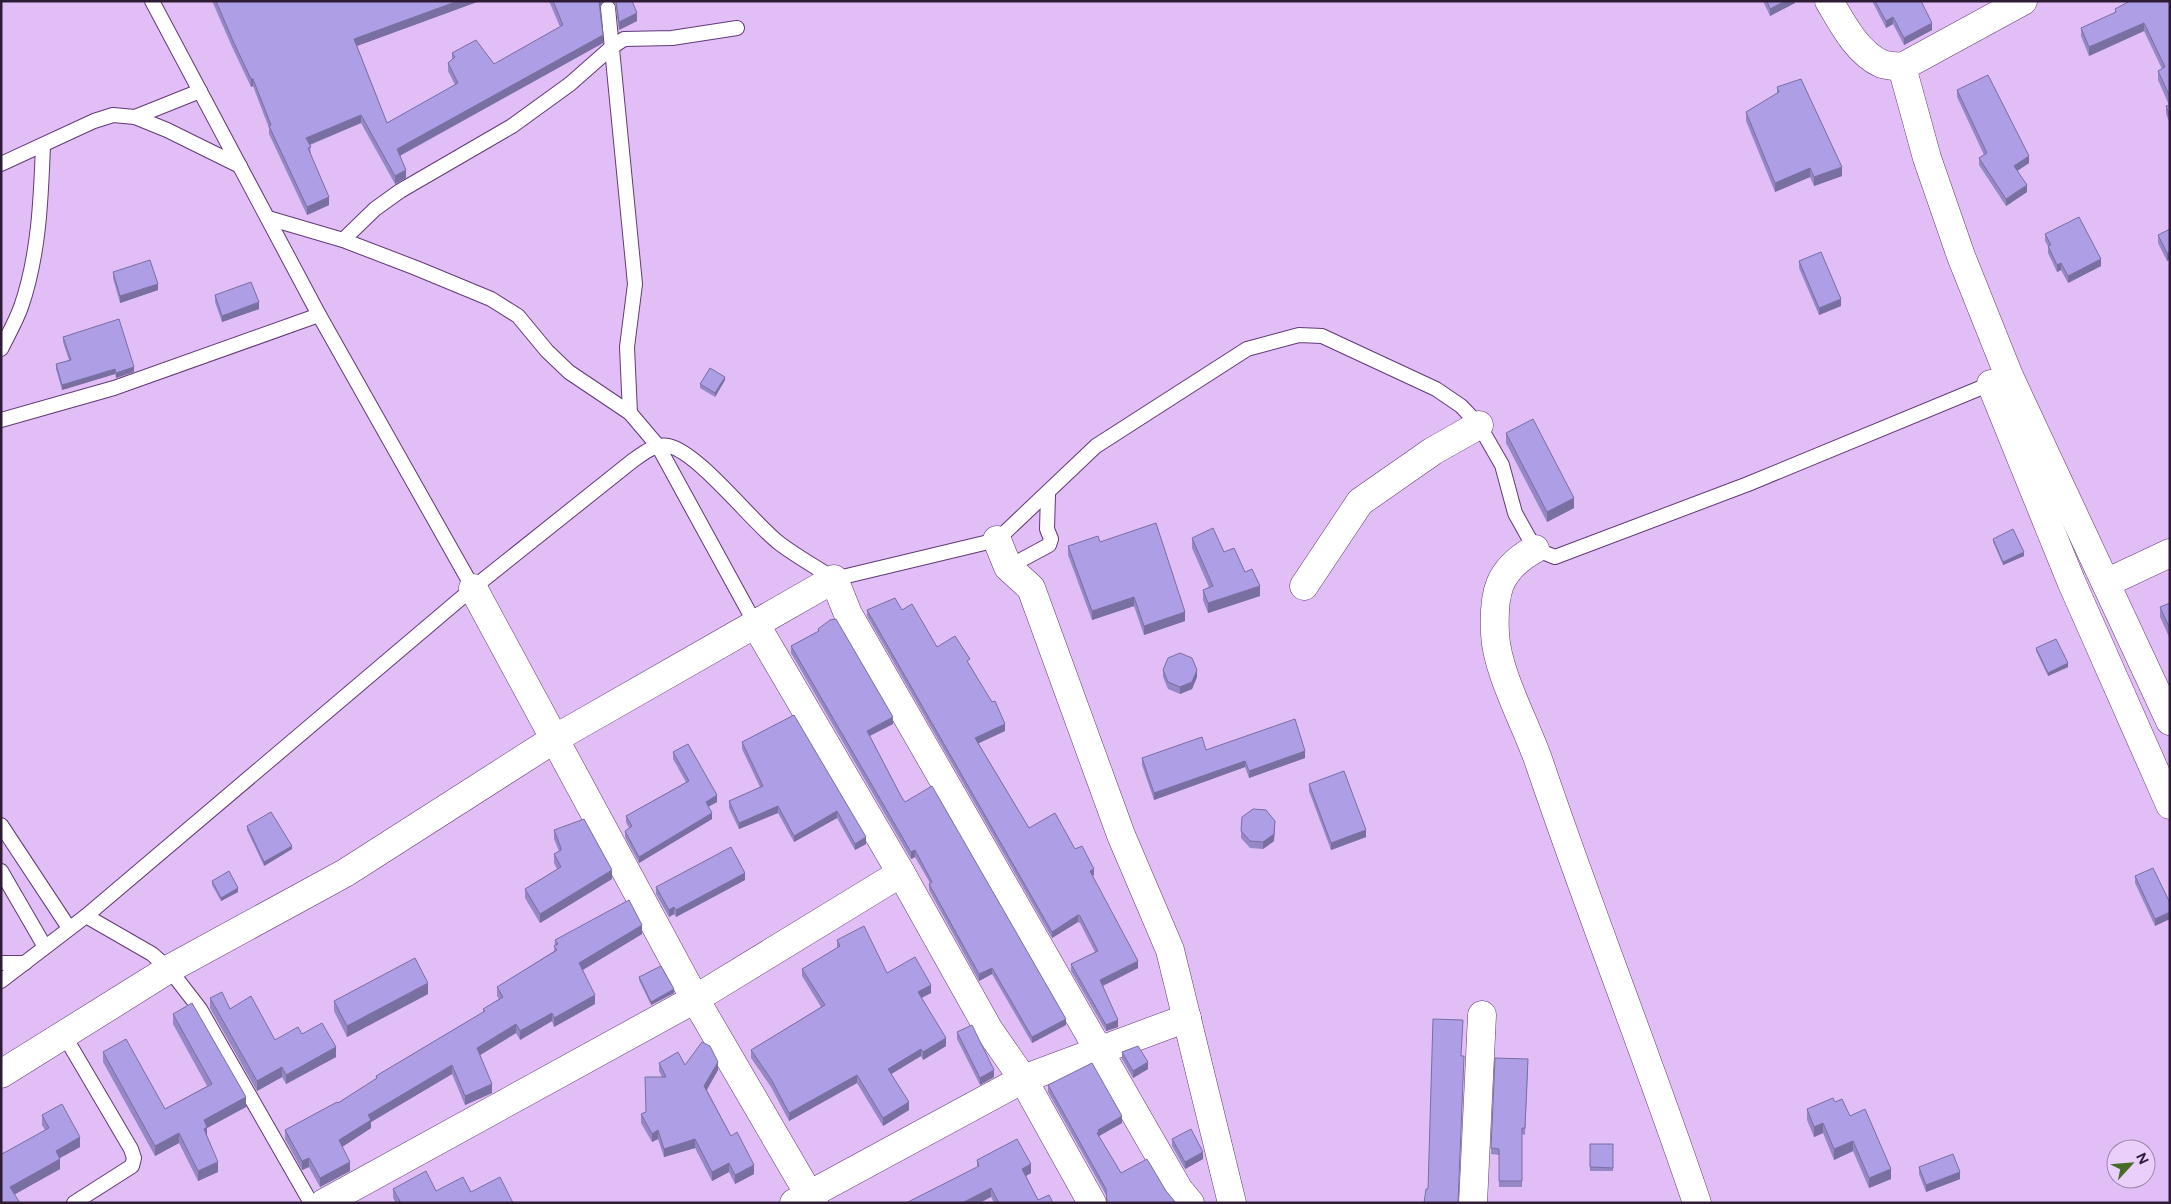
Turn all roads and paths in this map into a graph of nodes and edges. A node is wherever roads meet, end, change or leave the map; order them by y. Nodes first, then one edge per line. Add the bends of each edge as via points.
1 (152, 1) edge
2 (1829, 1) edge
3 (2023, 1) edge
4 (608, 8) dead end
5 (737, 28) dead end
6 (612, 47) junction
7 (1902, 67) junction
8 (200, 91) junction
9 (135, 117) junction
10 (43, 145) junction
11 (1, 164) edge
12 (240, 166) junction
13 (268, 218) junction
14 (343, 240) junction
15 (319, 315) junction
16 (1, 349) edge
17 (2000, 380) junction
18 (630, 413) junction
19 (1, 420) edge
20 (1479, 425) junction
21 (658, 446) junction
22 (1048, 494) junction
23 (997, 540) junction
24 (1535, 549) junction
25 (2170, 553) edge
26 (1008, 567) junction
27 (834, 579) junction
28 (2106, 583) junction
29 (1304, 586) dead end
30 (473, 588) junction
31 (756, 625) junction
32 (2170, 721) edge
33 (556, 738) junction
34 (2170, 805) edge
35 (1, 825) edge
36 (1, 872) edge
37 (901, 873) junction
38 (86, 916) junction
39 (69, 928) junction
40 (45, 947) junction
41 (1, 963) edge
42 (25, 963) junction
43 (169, 969) junction
44 (1, 981) edge
45 (695, 999) junction
46 (1482, 1014) dead end
47 (1187, 1018) junction
48 (64, 1035) junction
49 (1099, 1051) junction
50 (1, 1074) edge
51 (1023, 1079) junction
52 (805, 1200) edge
53 (74, 1203) edge
54 (311, 1203) edge
55 (324, 1203) edge
56 (1092, 1203) edge
57 (1190, 1203) edge
58 (1232, 1203) edge
59 (1473, 1203) edge
60 (1697, 1203) edge

1 - 8 lane
2 - 7 street via 1848,33 1868,54 1883,64
3 - 7 street
4 - 6 lane
5 - 6 lane via 672,38 624,39
6 - 14 lane via 570,84 512,126 381,204
6 - 18 lane via 635,284 626,346
7 - 17 street via 1927,158 1962,256
8 - 9 lane
8 - 12 lane
9 - 10 lane via 113,115
9 - 12 lane
10 - 11 lane
10 - 16 lane via 42,191 31,274 20,309
12 - 13 lane
13 - 14 lane
13 - 15 lane
14 - 18 lane via 505,306 569,372
15 - 19 lane via 114,388
15 - 30 lane
17 - 24 lane via 1748,484 1555,556
17 - 28 street
17 - 34 street via 2071,581
18 - 21 lane
20 - 22 lane via 1461,406 1436,389 1322,336 1299,334 1247,349 1096,446
20 - 24 lane via 1502,465 1515,514
20 - 29 street via 1433,451 1360,502
21 - 27 lane via 678,450 699,465 779,543
21 - 30 lane via 631,462
21 - 31 lane
22 - 23 lane
22 - 26 lane via 1049,545
23 - 26 street
23 - 27 lane
24 - 60 street via 1506,570 1497,588 1495,634 1498,658 1531,737 1576,872
25 - 28 street
26 - 47 street via 1031,588 1121,835 1170,950
27 - 31 street
27 - 49 street via 848,614
28 - 32 street
30 - 33 street
30 - 38 lane
31 - 33 street
31 - 37 street
33 - 43 street via 345,873
33 - 45 street
35 - 39 lane
36 - 40 lane
37 - 45 street
37 - 51 street via 989,1030
38 - 39 lane
38 - 43 lane via 152,954
39 - 40 lane
40 - 42 lane
41 - 42 lane
42 - 44 lane
43 - 48 street
43 - 54 lane via 200,1009
45 - 52 street
45 - 55 street
46 - 59 street
47 - 49 street
47 - 58 street
48 - 50 street
48 - 53 lane via 134,1158 132,1166
49 - 51 street
49 - 57 street via 1179,1190
51 - 52 street
51 - 56 street

